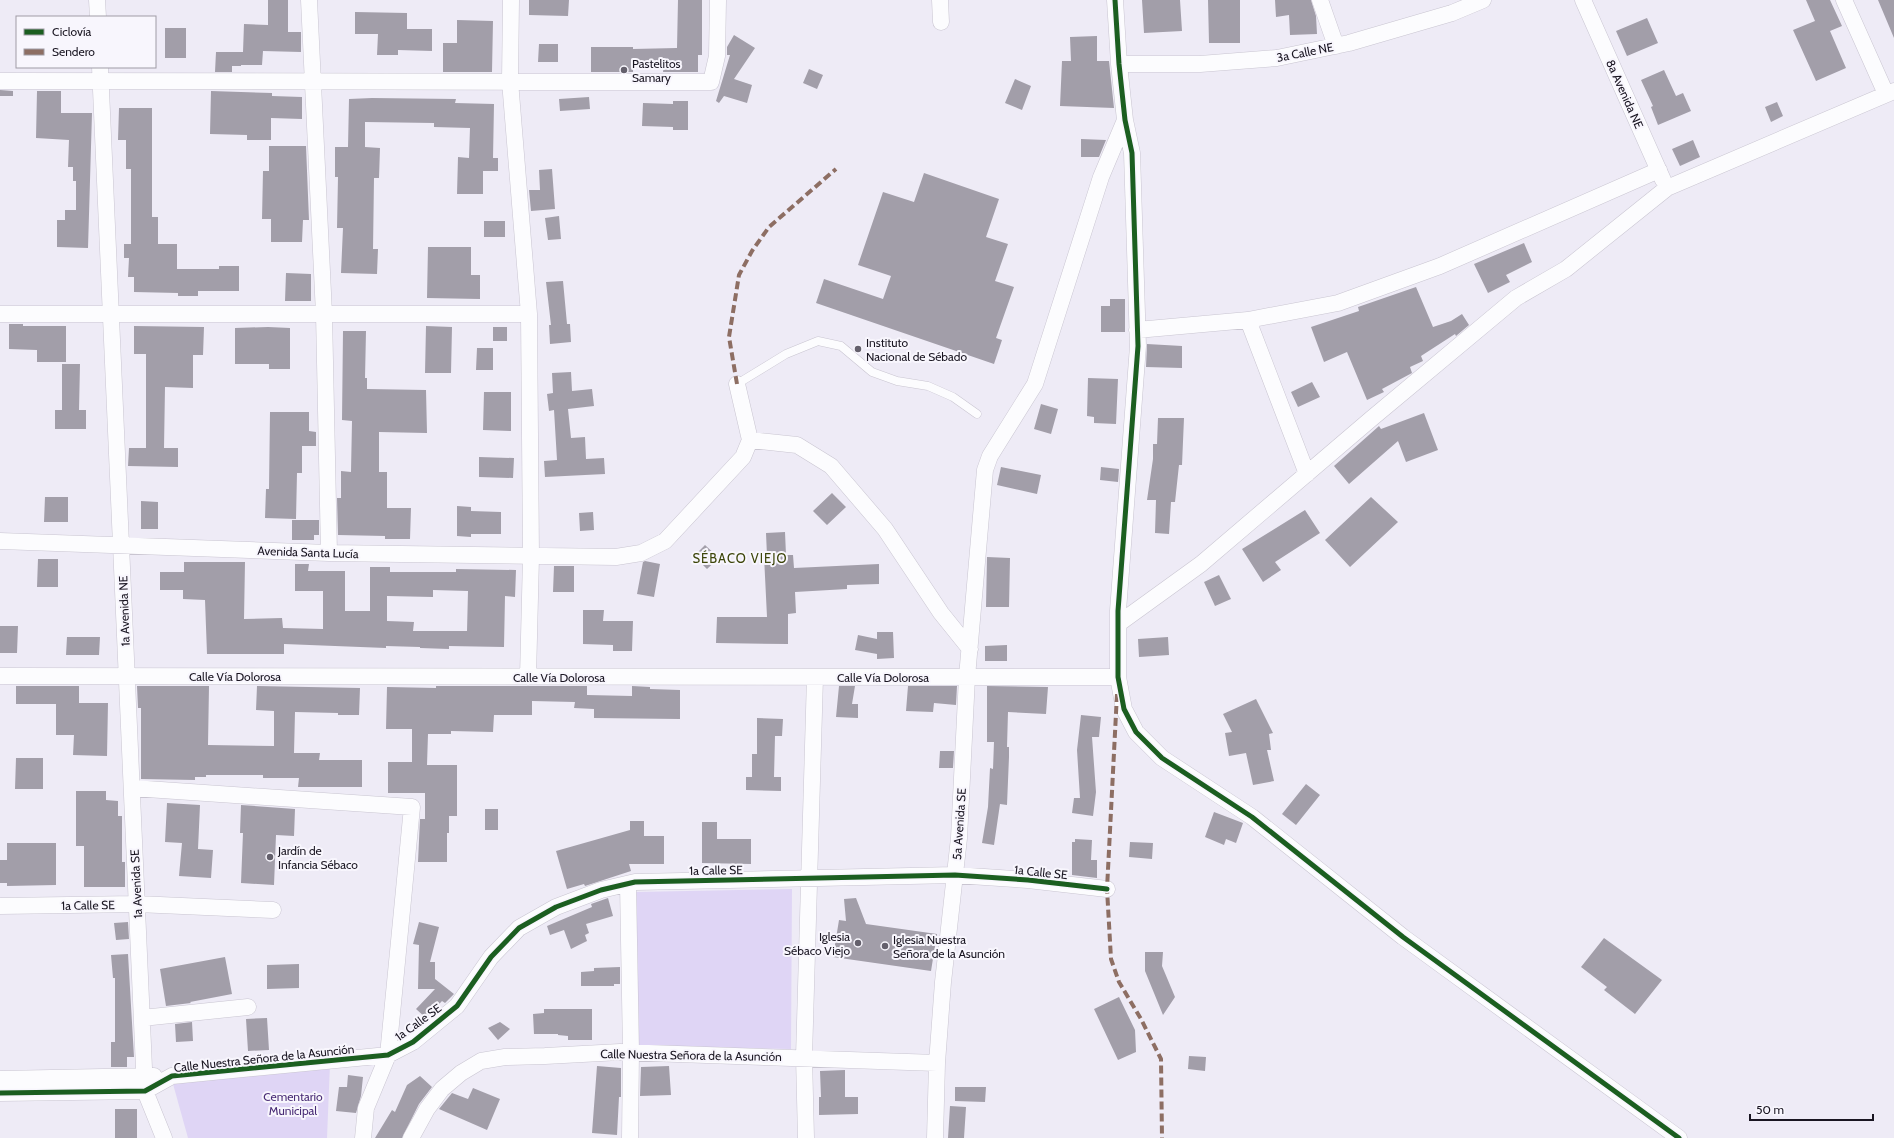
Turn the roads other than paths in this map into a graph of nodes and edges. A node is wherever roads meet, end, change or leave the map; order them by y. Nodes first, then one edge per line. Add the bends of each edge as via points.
1 (97, 0) edge
2 (309, 0) edge
3 (511, 0) edge
4 (718, 0) edge
5 (940, 0) edge
6 (1115, 0) edge
7 (1320, 0) edge
8 (1483, 0) edge
9 (1583, 0) edge
10 (1844, 0) edge
11 (98, 16) edge
12 (941, 22) dead end
13 (1336, 46) junction
14 (1119, 64) junction
15 (100, 74) edge
16 (0, 81) edge
17 (314, 81) junction
18 (510, 82) junction
19 (1890, 92) edge
20 (1125, 120) junction
21 (1659, 170) junction
22 (1666, 188) junction
23 (0, 314) edge
24 (111, 314) junction
25 (324, 314) junction
26 (529, 314) junction
27 (1248, 320) junction
28 (1137, 330) junction
29 (737, 384) joint
30 (978, 414) dead end
31 (750, 440) junction
32 (1307, 474) junction
33 (0, 541) edge
34 (122, 546) junction
35 (329, 554) junction
36 (531, 557) junction
37 (1118, 624) junction
38 (970, 649) junction
39 (0, 676) edge
40 (127, 676) junction
41 (528, 677) junction
42 (815, 677) junction
43 (967, 677) junction
44 (1118, 677) junction
45 (132, 788) junction
46 (955, 875) junction
47 (809, 878) junction
48 (628, 884) junction
49 (1108, 889) dead end
50 (137, 904) junction
51 (0, 906) edge
52 (273, 910) dead end
53 (248, 1007) dead end
54 (142, 1018) junction
55 (631, 1052) junction
56 (388, 1055) junction
57 (804, 1057) junction
58 (937, 1063) junction
59 (0, 1079) edge
60 (145, 1083) junction
61 (0, 1093) edge
62 (164, 1138) edge
63 (363, 1138) edge
64 (411, 1138) edge
65 (630, 1138) edge
66 (806, 1138) edge
67 (935, 1138) edge
68 (1679, 1138) edge

1 - 11 street
2 - 17 street
3 - 18 street
4 - 18 street via 717,56 712,82
5 - 12 street
6 - 14 street
7 - 13 street
8 - 13 street, 3a Calle NE via 1452,13
9 - 21 street, 8a Avenida NE
10 - 19 street
13 - 14 street, 3a Calle NE via 1277,58 1200,64
14 - 20 street
15 - 16 street
15 - 17 street
15 - 24 street, 1a Avenida NE
17 - 18 street
17 - 25 street
18 - 26 street
19 - 22 street
20 - 28 street via 1132,153
20 - 38 street, 5a Avenida SE via 1101,177 1035,384 990,456 985,470
21 - 22 street, 8a Avenida NE
21 - 27 street via 1433,268 1338,302
22 - 32 street via 1566,269 1516,298
23 - 24 street
24 - 25 street
24 - 34 street, 1a Avenida NE
25 - 26 street
25 - 35 street
26 - 36 street
27 - 28 street
27 - 32 street
28 - 37 street
29 - 30 lane via 786,354 818,341 841,346 872,372 897,381 928,386 953,397
29 - 31 street
31 - 36 street, Avenida Santa Lucía via 743,457 665,541 641,553 616,557
31 - 38 street via 798,445 831,466 884,529 941,613
32 - 37 street via 1201,564
33 - 34 street, Avenida Santa Lucía
34 - 35 street, Avenida Santa Lucía
34 - 40 street, 1a Avenida NE
35 - 36 street, Avenida Santa Lucía
36 - 41 street
37 - 44 street
38 - 43 street, 5a Avenida SE
39 - 40 street, Calle Vía Dolorosa
40 - 41 street, Calle Vía Dolorosa
40 - 45 street, 1a Avenida SE
41 - 42 street, Calle Vía Dolorosa
42 - 43 street, Calle Vía Dolorosa
42 - 47 street
43 - 44 street, Calle Vía Dolorosa
43 - 46 street, 5a Avenida SE via 960,838
44 - 68 street via 1124,709 1136,732 1162,758 1252,817 1403,936
45 - 50 street, 1a Avenida SE
45 - 56 street via 412,807
46 - 47 street, 1a Calle SE
46 - 49 street, 1a Calle SE
46 - 58 street, 5a Avenida SE
47 - 48 street, 1a Calle SE
47 - 57 street
48 - 55 street
48 - 56 street, 1a Calle SE via 601,890 556,907 519,928 491,956 457,1006 413,1042
50 - 51 street, 1a Calle SE
50 - 52 street, 1a Calle SE
50 - 54 street, 1a Avenida SE
53 - 54 street
54 - 60 street, 1a Avenida SE
55 - 57 street, Calle Nuestra Señora de la Asunción
55 - 64 street, Calle Nuestra Señora de la Asunción via 505,1057 481,1061 442,1089
55 - 65 street
56 - 60 street, Calle Nuestra Señora de la Asunción via 172,1076
56 - 63 street via 366,1108
57 - 58 street, Calle Nuestra Señora de la Asunción
57 - 66 street
58 - 67 street, 5a Avenida SE
59 - 60 street, Calle Nuestra Señora de la Asunción
60 - 61 street, Calle Nuestra Señora de la Asunción
60 - 62 street, 1a Avenida SE

